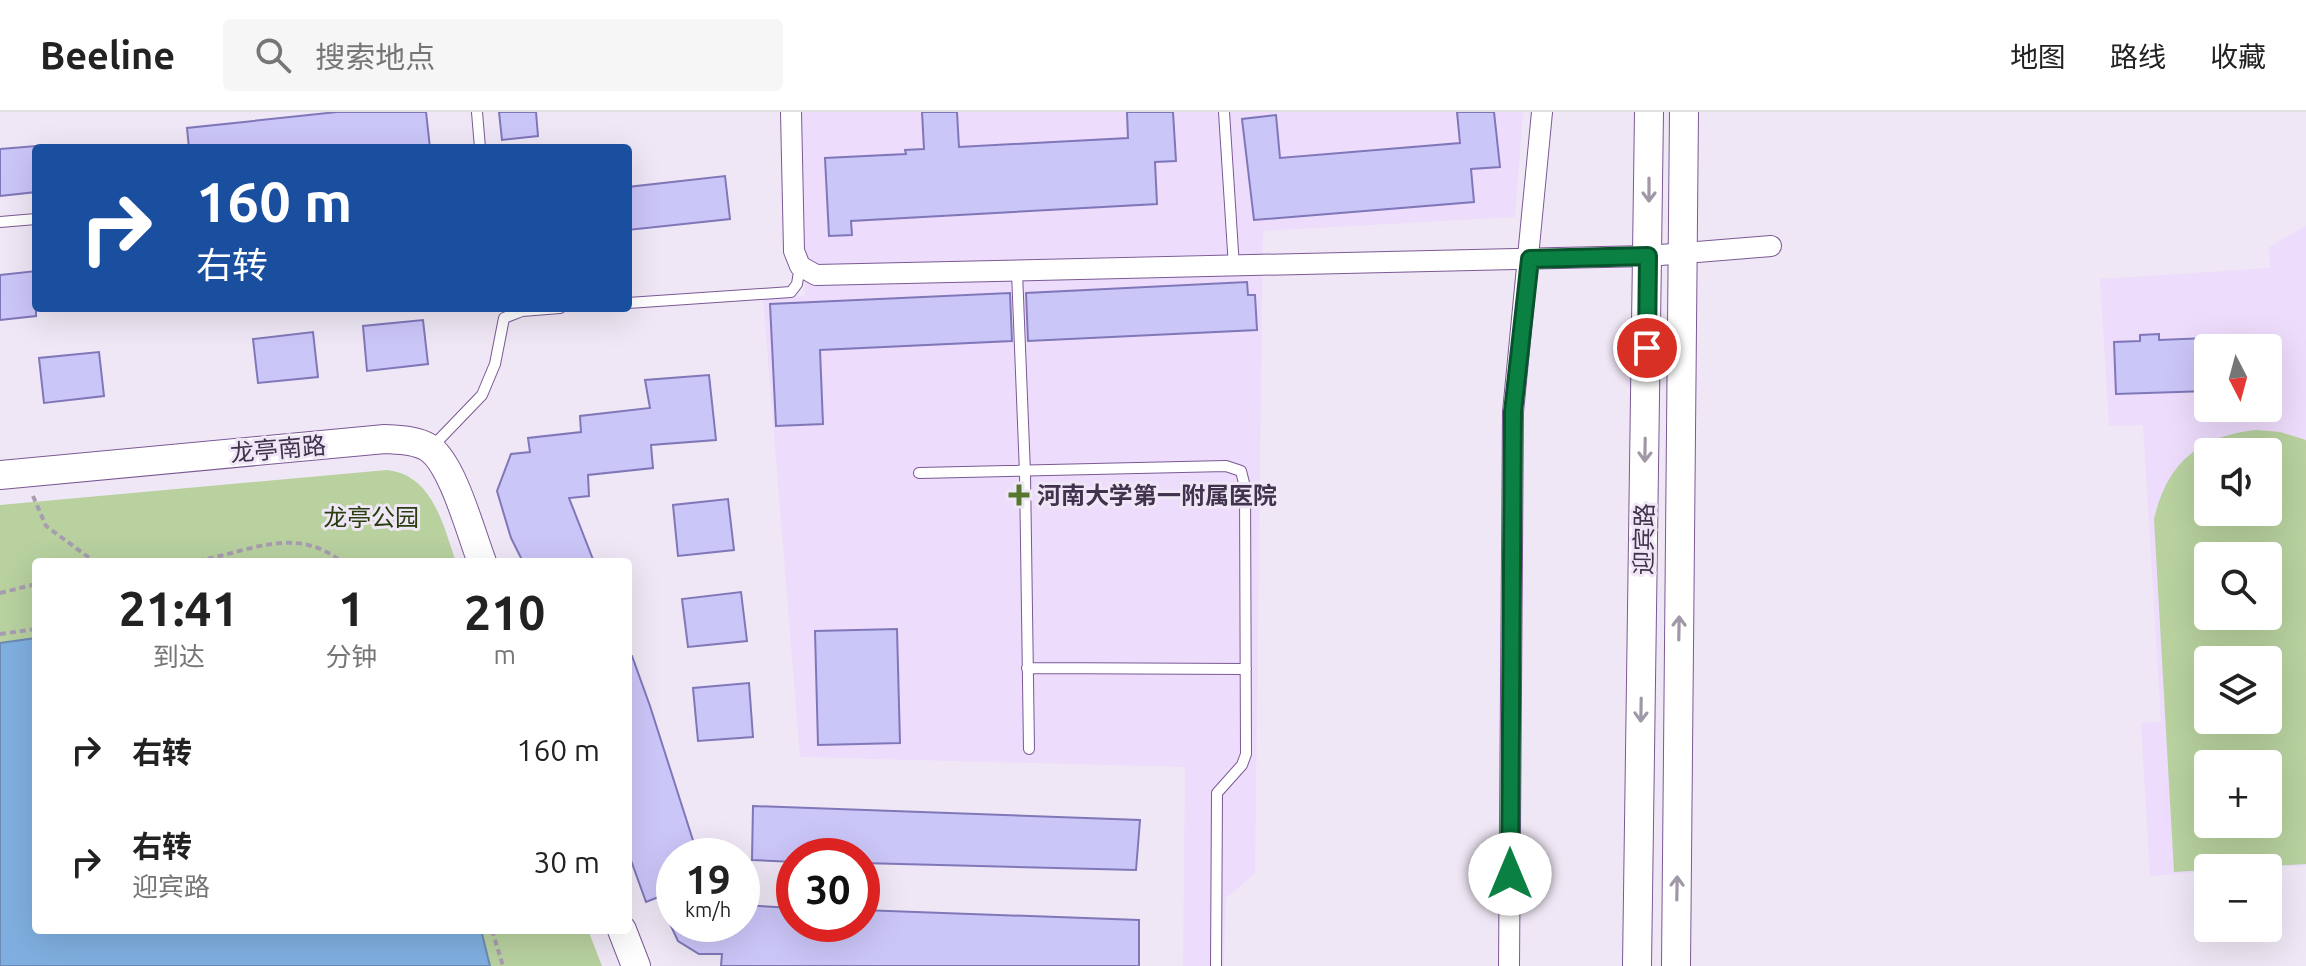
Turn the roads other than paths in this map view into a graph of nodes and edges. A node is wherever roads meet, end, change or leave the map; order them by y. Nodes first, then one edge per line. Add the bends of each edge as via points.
1 (477, 112) edge
2 (791, 112) edge
3 (1224, 112) edge
4 (1542, 112) edge
5 (1649, 112) edge
6 (1684, 112) edge
7 (480, 144) edge
8 (32, 219) edge
9 (0, 222) edge
10 (1771, 246) dead end
11 (1683, 254) junction
12 (1648, 256) junction
13 (1530, 259) junction
14 (800, 266) junction
15 (1234, 267) junction
16 (1017, 272) junction
17 (632, 303) edge
18 (505, 312) edge
19 (430, 449) junction
20 (919, 473) dead end
21 (1025, 473) junction
22 (12, 474) edge
23 (480, 558) edge
24 (1027, 668) junction
25 (1246, 669) junction
26 (1029, 749) dead end
27 (624, 934) edge
28 (636, 966) edge
29 (1216, 966) edge
30 (1509, 966) edge
31 (1637, 966) edge
32 (1676, 966) edge

1 - 7 lane
2 - 14 street via 794,251
3 - 15 lane
4 - 13 street
5 -> 12 main road, 迎宾路
6 - 11 main road, 迎宾路
8 - 9 lane
10 - 11 street
11 - 12 street
32 -> 11 main road, 迎宾路
12 - 13 street
12 -> 31 main road, 迎宾路
13 - 15 street
13 - 30 street via 1513,412
14 - 16 street via 816,275
14 - 17 lane via 791,292
15 - 16 street
16 - 21 lane
18 - 19 lane via 495,364 482,395
19 - 22 main road, 龙亭南路 via 385,439
19 - 23 main road via 448,472
20 - 21 lane
21 - 24 lane
21 - 25 lane via 1226,466 1241,471
24 - 25 lane
24 - 26 lane
25 - 29 lane via 1245,759 1217,793
27 - 28 main road

